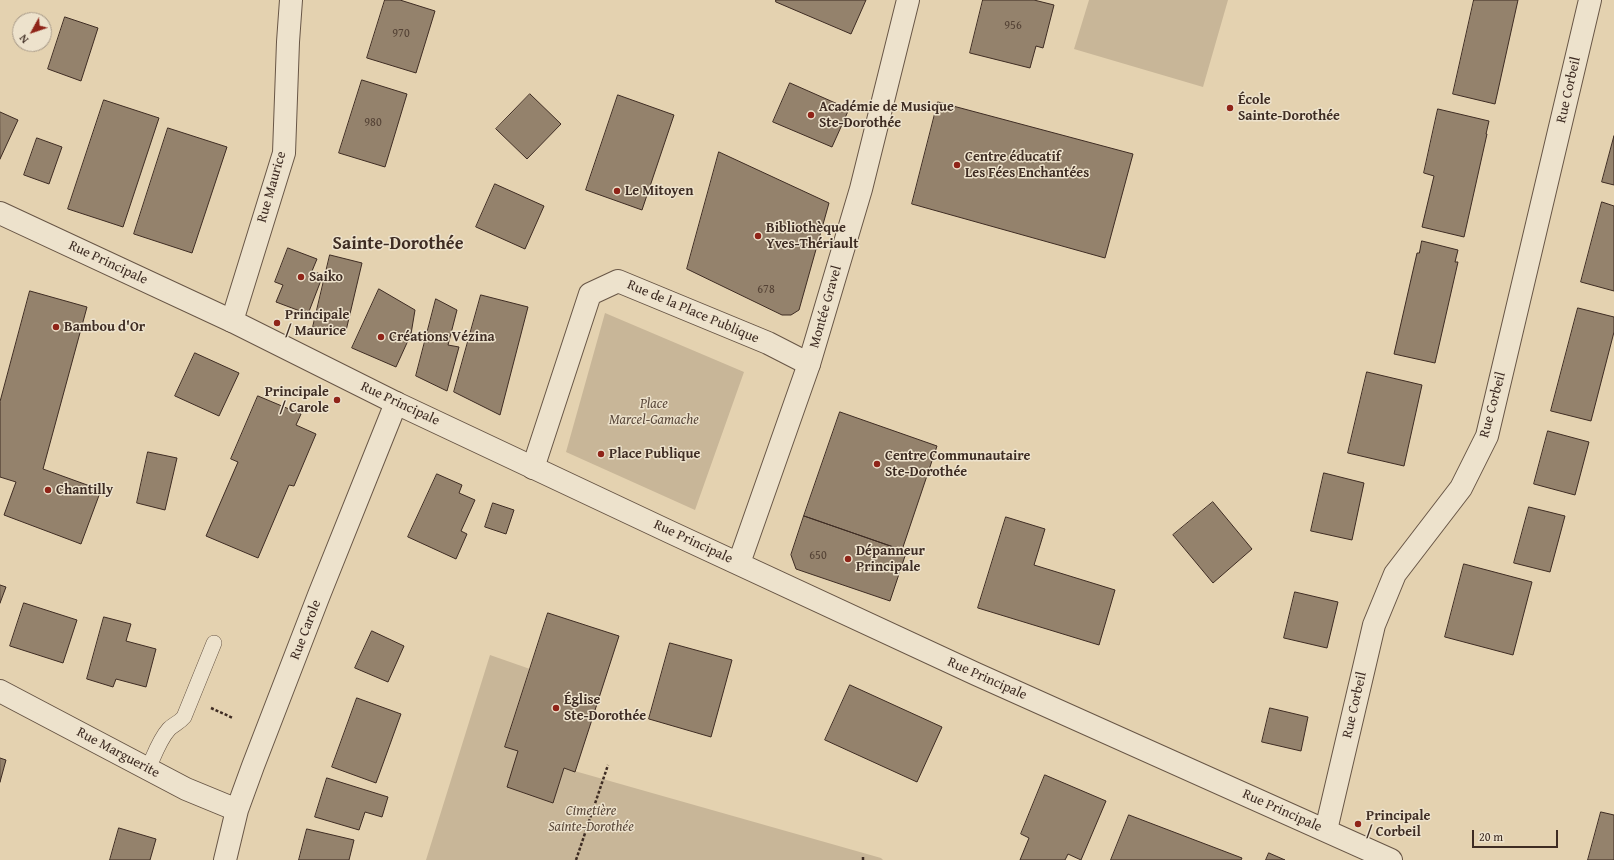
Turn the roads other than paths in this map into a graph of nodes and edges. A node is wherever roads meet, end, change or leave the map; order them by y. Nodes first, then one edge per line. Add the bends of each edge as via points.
1 (291, 0) edge
2 (908, 0) edge
3 (1590, 0) edge
4 (0, 213) edge
5 (232, 321) junction
6 (809, 364) junction
7 (396, 403) junction
8 (533, 468) junction
9 (739, 564) junction
10 (214, 643) dead end
11 (0, 691) edge
12 (148, 769) junction
13 (237, 810) junction
14 (1326, 830) junction
15 (225, 860) edge
16 (1391, 860) edge

1 - 5 street, Rue Maurice via 284,153
2 - 6 street, Montée Gravel via 861,189
3 - 14 street, Rue Corbeil via 1487,436 1461,488 1395,574 1374,625
4 - 5 street, Rue Principale
5 - 7 street, Rue Principale
6 - 8 street, Rue de la Place Publique via 768,343 618,281 590,294
6 - 9 street, Montée Gravel
7 - 8 street, Rue Principale
7 - 13 street, Rue Carole
8 - 9 street, Rue Principale
9 - 14 street, Rue Principale via 976,674
10 - 12 lane via 184,717 165,735
11 - 12 street, Rue Marguerite
12 - 13 street, Rue Marguerite via 193,792
13 - 15 street, Rue Carole
14 - 16 street, Rue Principale

